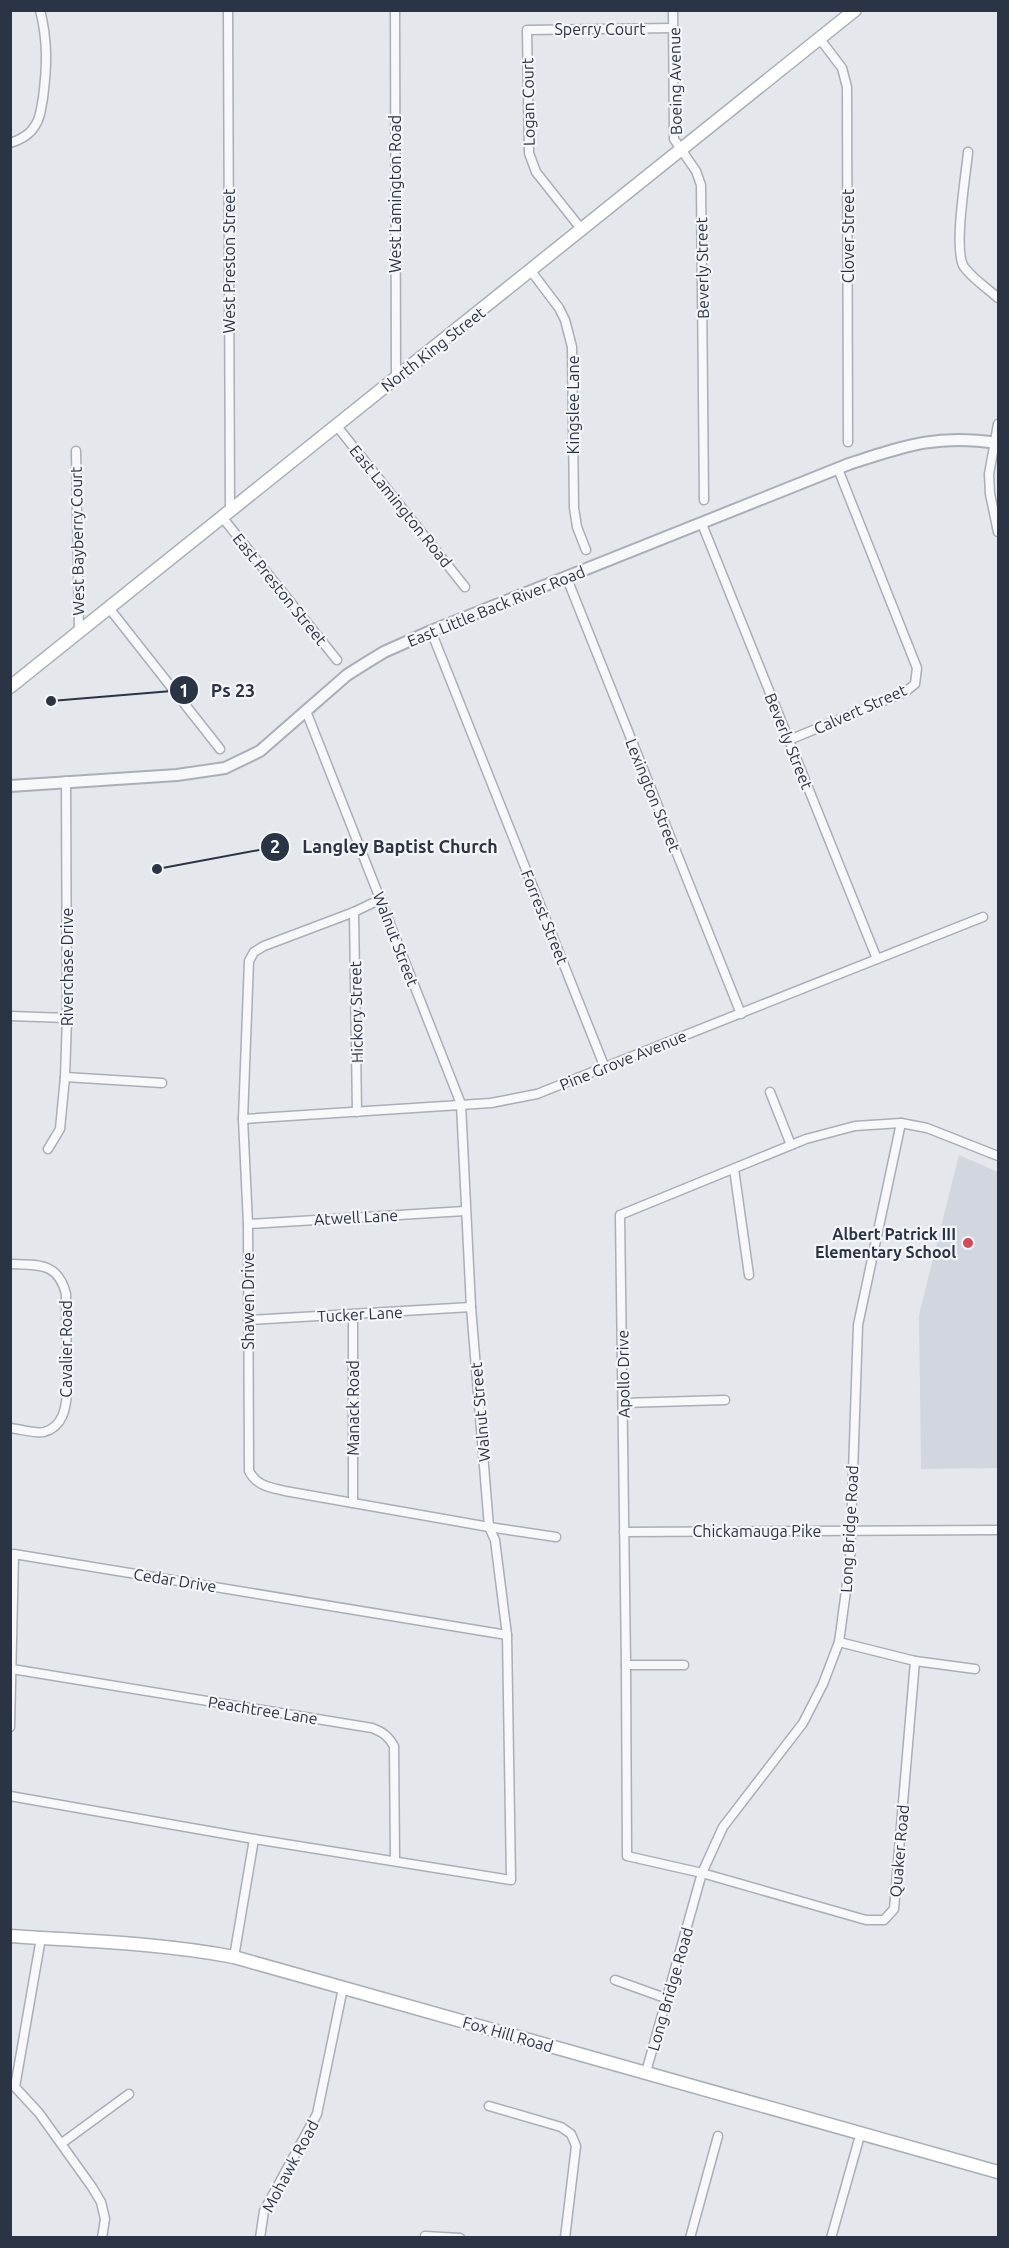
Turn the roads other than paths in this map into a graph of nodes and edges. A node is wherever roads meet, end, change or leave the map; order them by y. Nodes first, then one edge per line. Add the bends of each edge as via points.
1 (40, 10) edge
2 (228, 10) edge
3 (395, 10) edge
4 (673, 10) edge
5 (855, 10) edge
6 (673, 28) junction
7 (527, 30) joint
8 (820, 39) junction
9 (10, 143) edge
10 (681, 150) junction
11 (968, 152) dead end
12 (582, 230) junction
13 (531, 271) junction
14 (999, 298) edge
15 (396, 378) junction
16 (999, 424) edge
17 (336, 425) junction
18 (848, 442) dead end
19 (996, 443) edge
20 (76, 451) dead end
21 (838, 469) junction
22 (704, 500) dead end
23 (226, 514) junction
24 (702, 524) junction
25 (999, 532) edge
26 (586, 550) dead end
27 (566, 576) junction
28 (465, 587) dead end
29 (109, 608) junction
30 (79, 632) junction
31 (431, 632) junction
32 (337, 660) dead end
33 (10, 687) edge
34 (306, 711) junction
35 (789, 740) junction
36 (220, 749) dead end
37 (66, 782) junction
38 (10, 786) edge
39 (381, 899) junction
40 (354, 912) junction
41 (983, 916) dead end
42 (877, 959) junction
43 (741, 1014) junction
44 (10, 1016) edge
45 (67, 1018) junction
46 (605, 1068) junction
47 (65, 1077) junction
48 (162, 1083) dead end
49 (770, 1092) dead end
50 (461, 1104) junction
51 (357, 1112) junction
52 (243, 1119) junction
53 (901, 1123) junction
54 (791, 1145) junction
55 (48, 1149) dead end
56 (999, 1156) edge
57 (734, 1169) junction
58 (465, 1211) junction
59 (248, 1224) junction
60 (10, 1264) edge
61 (749, 1275) dead end
62 (471, 1307) junction
63 (353, 1314) junction
64 (248, 1320) junction
65 (725, 1400) dead end
66 (623, 1403) junction
67 (10, 1428) edge
68 (353, 1503) junction
69 (489, 1527) junction
70 (999, 1530) edge
71 (850, 1531) junction
72 (624, 1532) junction
73 (556, 1537) dead end
74 (507, 1635) junction
75 (839, 1642) junction
76 (915, 1661) junction
77 (626, 1665) junction
78 (684, 1665) dead end
79 (12, 1669) junction
80 (975, 1669) dead end
81 (10, 1727) edge
82 (10, 1796) edge
83 (254, 1839) junction
84 (395, 1860) junction
85 (702, 1873) junction
86 (10, 1936) edge
87 (41, 1938) junction
88 (234, 1957) junction
89 (615, 1980) dead end
90 (343, 1988) junction
91 (668, 1999) junction
92 (646, 2072) junction
93 (13, 2089) edge
94 (129, 2094) dead end
95 (489, 2106) dead end
96 (861, 2132) junction
97 (718, 2136) dead end
98 (62, 2143) junction
99 (999, 2172) edge
100 (426, 2236) dead end
101 (102, 2238) edge
102 (260, 2238) edge
103 (460, 2238) edge
104 (565, 2238) edge
105 (690, 2238) edge
106 (831, 2238) edge

1 - 9 street via 47,48 40,114 27,135
2 - 23 street, West Preston Street
3 - 15 street, West Lamington Road
4 - 6 street, Boeing Avenue
5 - 8 main road, North King Street
6 - 7 street, Sperry Court
6 - 10 street, Boeing Avenue via 674,135
7 - 12 street, Logan Court via 529,153 536,172
8 - 10 main road, North King Street
8 - 18 street, Clover Street via 842,68 846,80
10 - 12 main road, North King Street
10 - 22 street, Beverly Street via 701,185
11 - 14 street via 959,249 963,265
12 - 13 main road, North King Street
13 - 15 main road, North King Street
13 - 26 street, Kingslee Lane via 559,308 572,347 574,508
15 - 17 main road, North King Street
16 - 19 street
17 - 23 main road, North King Street
17 - 28 street, East Lamington Road
19 - 21 street, East Little Back River Road via 964,439 918,442
19 - 25 street via 990,484
20 - 30 street, West Bayberry Court
21 - 24 street, East Little Back River Road
21 - 35 street, Calvert Street via 917,668 915,684 904,693
23 - 29 main road, North King Street
23 - 32 street, East Preston Street
24 - 27 street, East Little Back River Road
24 - 35 street, Beverly Street
27 - 31 street, East Little Back River Road
27 - 43 street, Lexington Street
29 - 30 main road, North King Street
29 - 36 street
30 - 33 main road, North King Street
31 - 34 street, East Little Back River Road via 384,652 347,675
31 - 46 street, Forrest Street
34 - 37 street, East Little Back River Road via 260,751 225,768
34 - 39 street, Walnut Street
35 - 42 street, Beverly Street
37 - 38 street, East Little Back River Road
37 - 45 street, Riverchase Drive
39 - 40 street, Shawen Drive
39 - 50 street, Walnut Street
40 - 51 street, Hickory Street
40 - 52 street, Shawen Drive via 264,946 249,961
41 - 42 street, Pine Grove Avenue
42 - 43 street, Pine Grove Avenue
43 - 46 street, Pine Grove Avenue
44 - 45 street
45 - 47 street, Riverchase Drive
46 - 50 street, Pine Grove Avenue via 514,1100
47 - 48 street
47 - 55 street, Riverchase Drive via 60,1129
49 - 54 street
50 - 51 street, Pine Grove Avenue
50 - 58 street, Walnut Street
51 - 52 street, Pine Grove Avenue
52 - 59 street, Shawen Drive
53 - 54 street, Apollo Drive via 855,1126
53 - 56 street, Apollo Drive via 954,1137
53 - 71 street, Long Bridge Road via 858,1325
54 - 57 street, Apollo Drive
57 - 61 street
57 - 66 street, Apollo Drive via 620,1215
58 - 59 street, Atwell Lane
58 - 62 street, Walnut Street
59 - 64 street, Shawen Drive
60 - 67 street, Cavalier Road via 40,1265 59,1275 64,1284 67,1392 61,1420 53,1427 44,1432
62 - 63 street, Tucker Lane
62 - 69 street, Walnut Street
63 - 64 street, Tucker Lane
63 - 68 street, Manack Road
64 - 68 street, Shawen Drive via 248,1457 253,1479 260,1485
65 - 66 street
66 - 72 street, Apollo Drive
68 - 69 street, Shawen Drive
69 - 73 street, Shawen Drive
69 - 74 street, Walnut Street via 495,1540
70 - 71 street, Chickamauga Pike
71 - 72 street, Chickamauga Pike
71 - 75 street, Long Bridge Road
72 - 77 street, Apollo Drive
74 - 79 street, Cedar Drive via 14,1554
74 - 84 street, Walnut Street via 511,1880
75 - 76 street
75 - 85 street, Long Bridge Road via 802,1723 723,1827
76 - 80 street
76 - 85 street, Quaker Road via 894,1909 889,1916 884,1920 866,1920
77 - 78 street
77 - 85 street, Apollo Drive via 627,1856
79 - 81 street, Cedar Drive
79 - 84 street, Peachtree Lane via 382,1732 394,1746
82 - 83 street
83 - 84 street, Walnut Street
83 - 88 street
85 - 91 street, Long Bridge Road
86 - 87 main road, Fox Hill Road
87 - 88 main road, Fox Hill Road
87 - 93 street
88 - 90 main road, Fox Hill Road
89 - 91 street
90 - 92 main road, Fox Hill Road
90 - 102 street, Mohawk Road via 317,2114 264,2211
91 - 92 street, Long Bridge Road
92 - 96 main road, Fox Hill Road
93 - 98 street via 39,2113
94 - 98 street
95 - 104 street via 561,2127 571,2134 576,2146
96 - 99 main road, Fox Hill Road
96 - 106 street
97 - 105 street
98 - 101 street via 101,2202 105,2219
100 - 103 street

